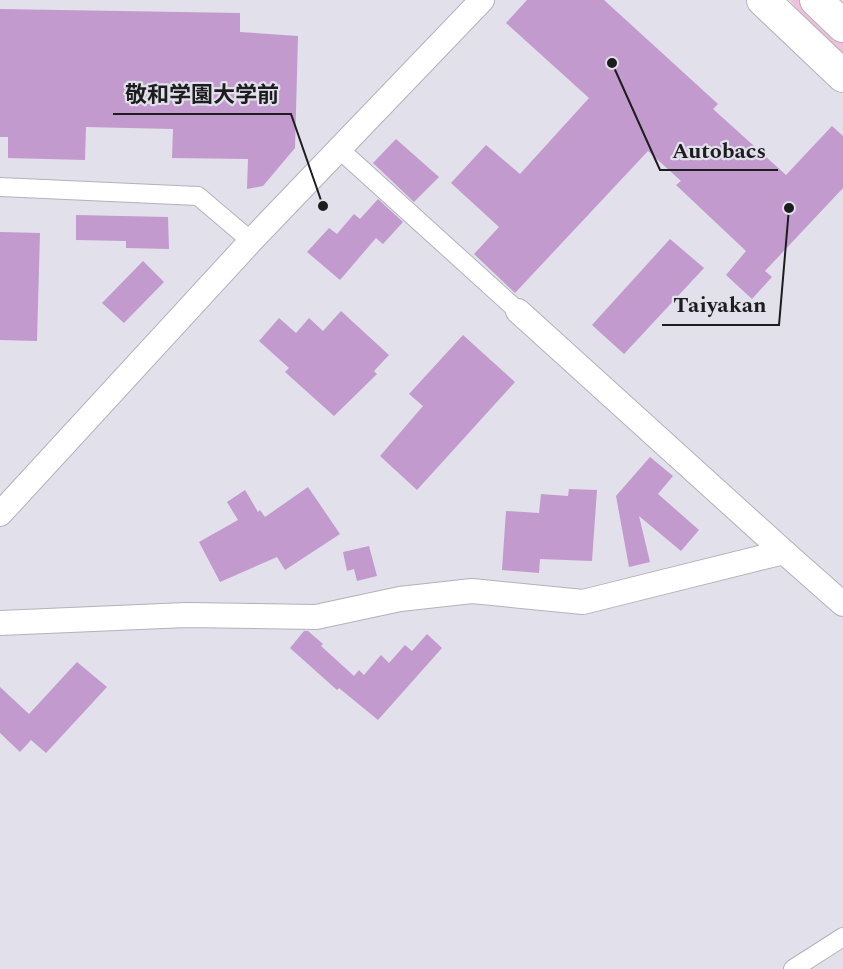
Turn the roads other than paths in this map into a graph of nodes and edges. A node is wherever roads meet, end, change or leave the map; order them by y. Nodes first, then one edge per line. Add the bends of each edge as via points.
1 (482, 0) edge
2 (763, 0) edge
3 (816, 0) edge
4 (843, 26) edge
5 (843, 76) edge
6 (338, 148) junction
7 (0, 187) edge
8 (251, 241) junction
9 (518, 311) joint
10 (0, 514) edge
11 (784, 552) junction
12 (843, 604) edge
13 (0, 623) edge
14 (843, 937) edge
15 (793, 969) edge

1 - 6 street
2 - 5 highway
3 - 4 highway
6 - 8 street
6 - 9 street
7 - 8 street via 198,196
8 - 10 street
9 - 11 street
11 - 12 street
11 - 13 street via 583,602 472,591 399,599 316,617 186,615
14 - 15 street

